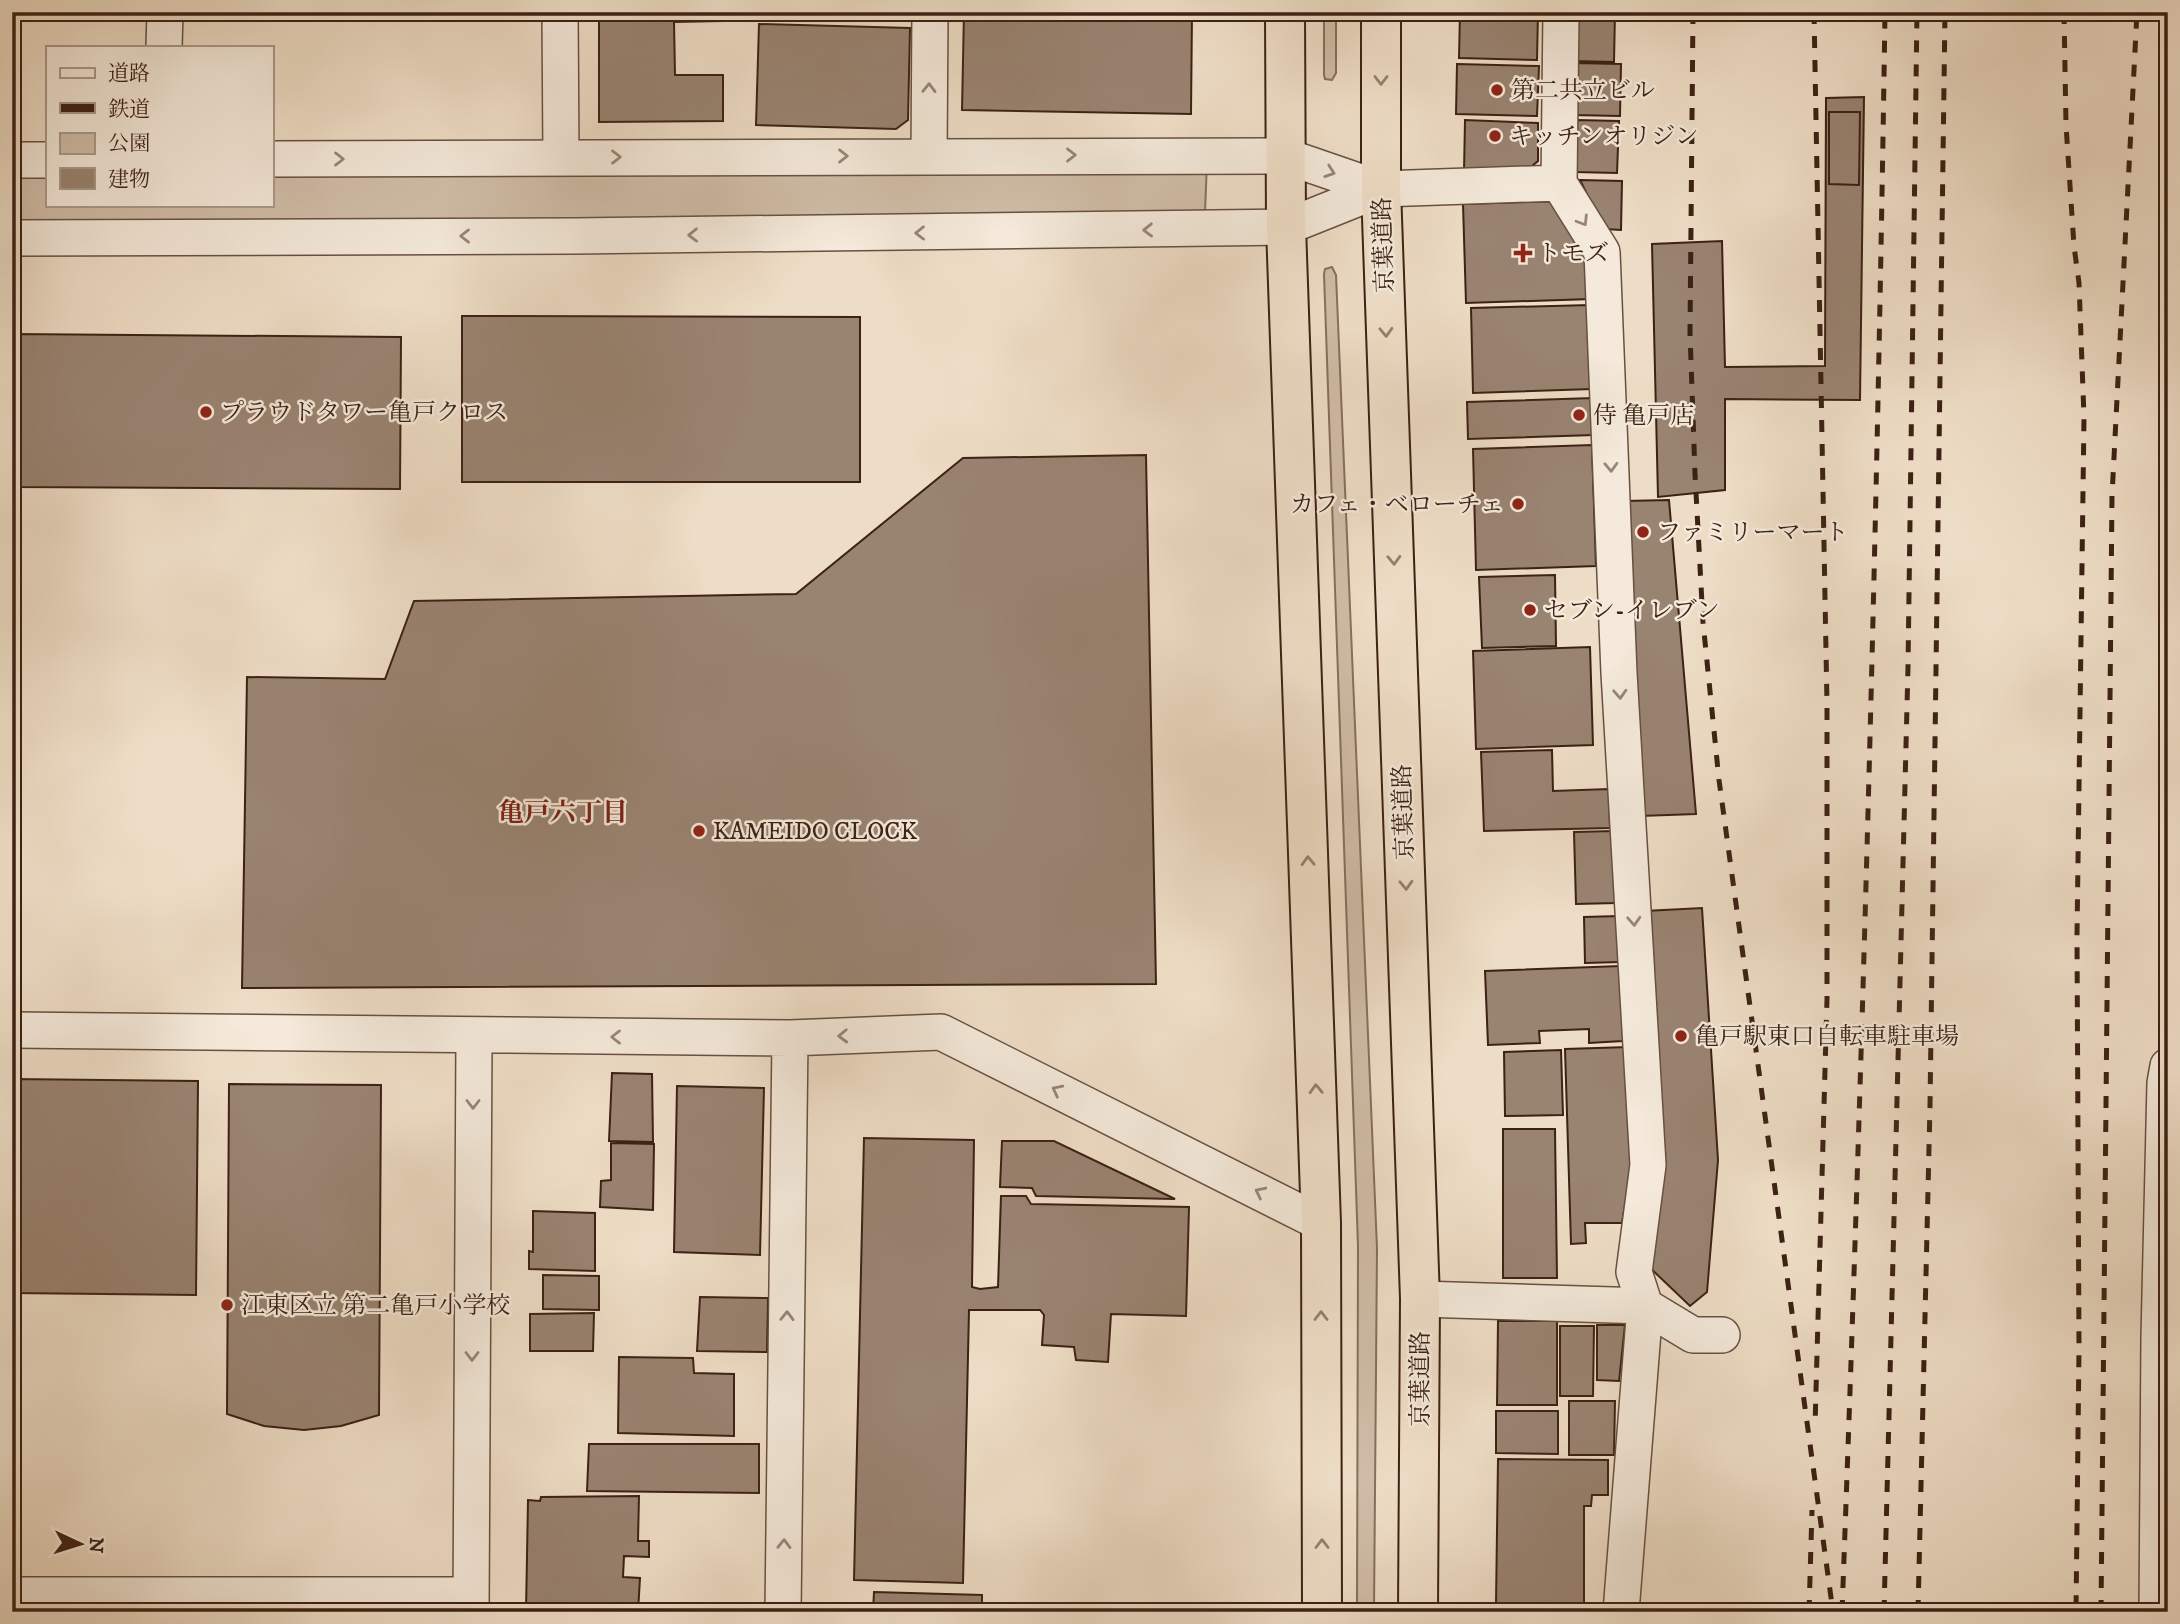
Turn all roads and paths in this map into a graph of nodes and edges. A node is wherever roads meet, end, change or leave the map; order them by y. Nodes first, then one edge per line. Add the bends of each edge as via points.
1 (165, 12) edge
2 (560, 12) edge
3 (930, 12) edge
4 (1285, 12) edge
5 (1381, 12) edge
6 (1561, 12) edge
7 (164, 46) edge
8 (929, 156) junction
9 (1285, 156) junction
10 (561, 157) junction
11 (273, 159) edge
12 (12, 160) edge
13 (46, 160) edge
14 (1559, 183) junction
15 (1381, 190) junction
16 (1286, 227) junction
17 (12, 238) edge
18 (12, 1030) edge
19 (474, 1036) junction
20 (790, 1038) junction
21 (2168, 1066) edge
22 (1321, 1223) junction
23 (1420, 1299) junction
24 (1645, 1306) junction
25 (1722, 1335) dead end
26 (2157, 1349) edge
27 (12, 1595) edge
28 (217, 1603) edge
29 (471, 1604) edge
30 (783, 1612) edge
31 (1322, 1612) edge
32 (1418, 1612) edge
33 (1621, 1612) edge
34 (2157, 1612) edge

1 - 7 street
2 - 10 street
8 -> 3 street
4 - 9 highway
5 -> 15 highway, 京葉道路
6 - 14 street
8 -> 9 street
10 -> 8 street
9 -> 15 street
9 - 16 highway
11 -> 10 street
12 - 13 street
14 - 15 street
14 -> 24 street via 1602,252 1619,673 1648,1166 1634,1272
15 - 16 street
15 -> 23 highway, 京葉道路
16 -> 17 street
22 -> 16 highway
18 - 19 street
20 -> 19 street
19 -> 29 street
22 -> 20 street via 941,1032
30 -> 20 street
21 - 26 street
31 -> 22 highway
23 - 24 street
23 - 32 highway, 京葉道路
24 - 25 street via 1693,1335
24 - 33 street
26 - 34 street
27 - 28 street
28 - 29 street

